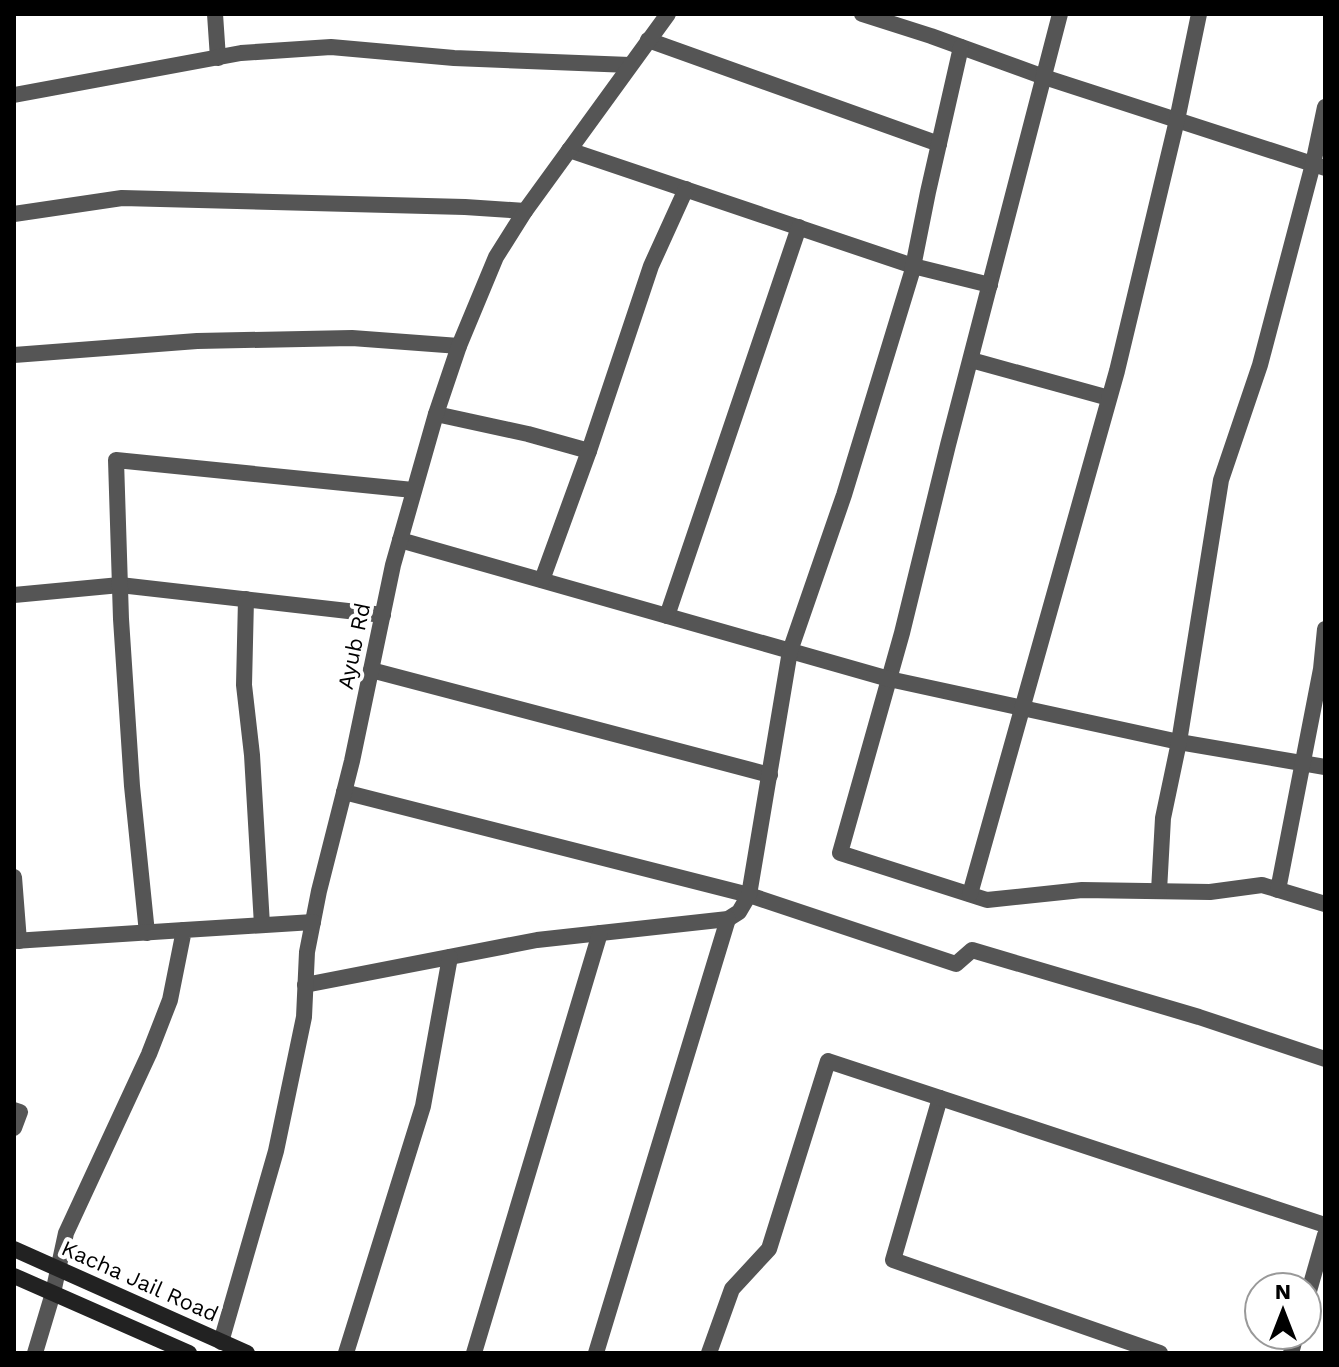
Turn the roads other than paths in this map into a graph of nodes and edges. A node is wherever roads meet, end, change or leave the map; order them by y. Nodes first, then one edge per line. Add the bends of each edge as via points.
1 (215, 14) edge
2 (668, 14) edge
3 (862, 14) edge
4 (1060, 14) edge
5 (1199, 14) edge
6 (648, 40) junction
7 (961, 47) junction
8 (218, 58) junction
9 (630, 65) junction
10 (1044, 77) junction
11 (14, 95) edge
12 (1325, 107) edge
13 (1177, 120) junction
14 (939, 144) junction
15 (569, 150) junction
16 (1319, 166) edge
17 (686, 189) junction
18 (525, 211) junction
19 (14, 214) edge
20 (799, 227) junction
21 (913, 266) junction
22 (990, 285) junction
23 (459, 346) junction
24 (14, 355) edge
25 (971, 360) junction
26 (1109, 398) junction
27 (436, 414) junction
28 (589, 451) junction
29 (413, 490) junction
30 (400, 540) junction
31 (542, 580) junction
32 (120, 585) junction
33 (14, 595) edge
34 (246, 599) junction
35 (383, 615) junction
36 (667, 616) junction
37 (1325, 629) edge
38 (790, 651) junction
39 (371, 670) junction
40 (889, 679) junction
41 (1023, 708) junction
42 (1179, 742) junction
43 (1304, 763) junction
44 (1325, 767) edge
45 (770, 775) junction
46 (344, 792) junction
47 (14, 877) edge
48 (1278, 890) junction
49 (1159, 891) junction
50 (970, 894) junction
51 (749, 895) junction
52 (1325, 904) edge
53 (728, 919) junction
54 (313, 922) junction
55 (262, 925) junction
56 (184, 930) junction
57 (147, 933) junction
58 (600, 933) junction
59 (16, 941) edge
60 (450, 957) junction
61 (305, 985) junction
62 (1325, 1059) edge
63 (940, 1098) junction
64 (14, 1110) edge
65 (14, 1128) edge
66 (1325, 1225) edge
67 (1325, 1235) edge
68 (14, 1249) edge
69 (58, 1269) junction
70 (1315, 1271) edge
71 (14, 1276) edge
72 (53, 1293) junction
73 (221, 1342) junction
74 (35, 1353) edge
75 (189, 1353) edge
76 (247, 1353) edge
77 (346, 1353) edge
78 (474, 1353) edge
79 (596, 1353) edge
80 (709, 1353) edge
81 (1160, 1353) edge

1 - 8 street
2 - 6 street, Ayub Rd
3 - 7 street
4 - 10 street
5 - 13 street
6 - 9 street, Ayub Rd
6 - 14 street
7 - 10 street
7 - 14 street
8 - 9 street via 331,47
8 - 11 street
9 - 15 street, Ayub Rd
10 - 13 street
10 - 22 street
12 - 16 street
13 - 16 street
13 - 26 street
14 - 21 street
15 - 17 street
15 - 18 street, Ayub Rd
16 - 42 street via 1221,480
17 - 20 street
17 - 28 street via 651,266
18 - 19 street via 122,198
18 - 23 street, Ayub Rd via 496,257
20 - 21 street
20 - 36 street
21 - 22 street
21 - 38 street
22 - 25 street
23 - 24 street via 352,338 197,341
23 - 27 street, Ayub Rd
25 - 26 street
25 - 40 street
26 - 41 street
27 - 28 street
27 - 29 street, Ayub Rd
28 - 31 street
29 - 30 street, Ayub Rd
29 - 32 street via 116,460
30 - 31 street
30 - 35 street, Ayub Rd
31 - 36 street
32 - 33 street
32 - 34 street
32 - 57 street
34 - 35 street
34 - 55 street via 244,685
35 - 39 street, Ayub Rd
36 - 38 street
37 - 43 street
38 - 40 street
38 - 45 street
39 - 45 street
39 - 46 street, Ayub Rd
40 - 41 street
40 - 50 street via 840,853
41 - 42 street
41 - 50 street
42 - 43 street
42 - 49 street via 1163,818
43 - 44 street
43 - 48 street
45 - 51 street
46 - 51 street
46 - 54 street, Ayub Rd
47 - 59 street
48 - 49 street via 1262,885
48 - 52 street
49 - 50 street via 1082,890 987,900
51 - 53 street
51 - 62 street via 956,964 972,950
53 - 58 street
53 - 79 street
54 - 55 street
54 - 61 street, Ayub Rd
55 - 56 street
56 - 57 street
56 - 69 street via 170,1000 66,1233
57 - 59 street
58 - 60 street
58 - 78 street
60 - 61 street
60 - 77 street via 423,1106
61 - 73 street, Ayub Rd via 304,1017 276,1151
63 - 66 street
63 - 80 street via 828,1061 769,1249 732,1289
63 - 81 street via 893,1260
64 - 65 street via 20,1112
67 - 70 street
68 - 69 main road, Kacha Jail Road
69 - 72 street
69 - 73 main road, Kacha Jail Road
71 - 72 main road
72 - 74 street
72 - 75 main road
73 - 76 main road, Kacha Jail Road

